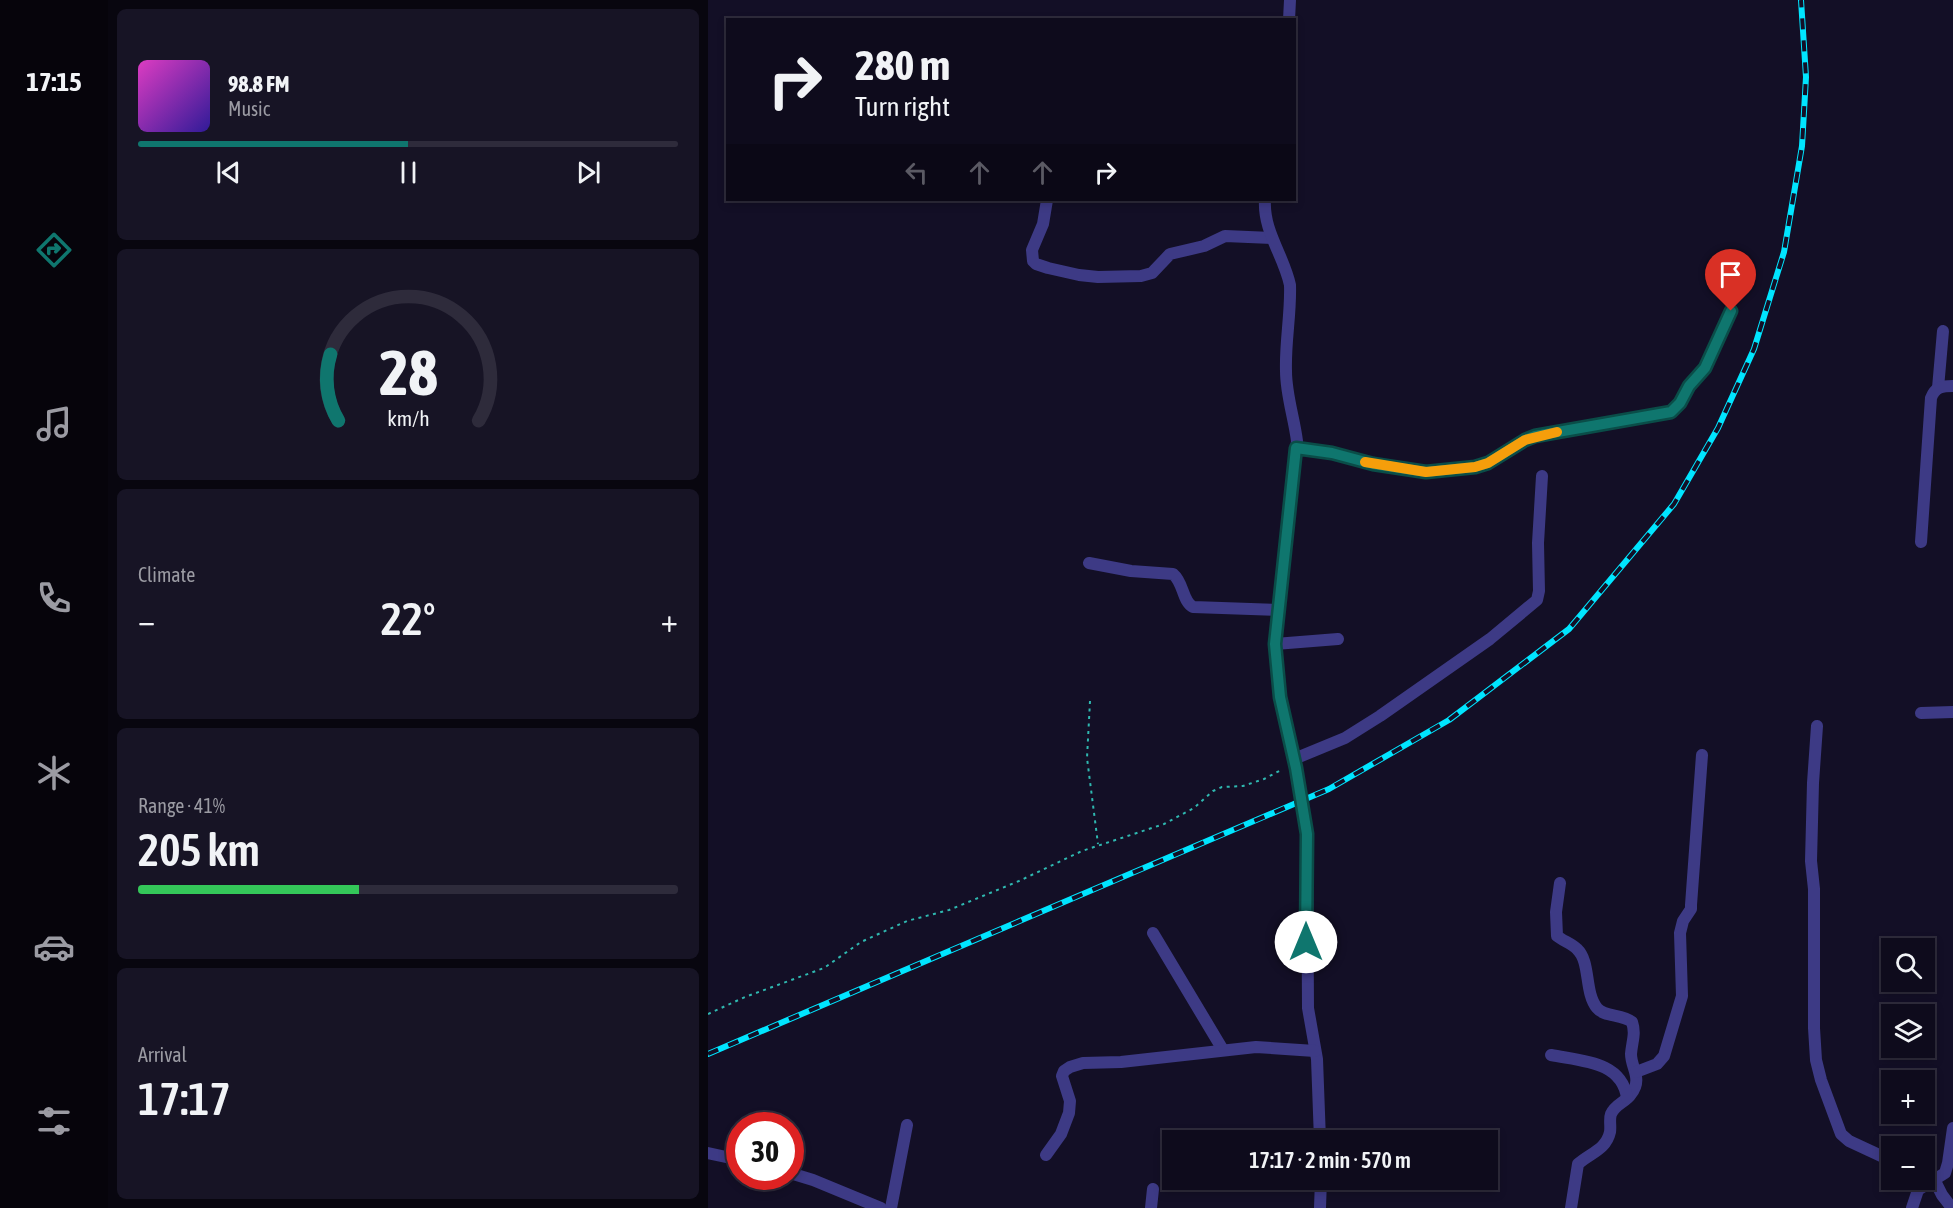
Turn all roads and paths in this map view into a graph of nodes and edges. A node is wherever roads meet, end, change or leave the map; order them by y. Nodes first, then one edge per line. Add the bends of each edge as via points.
1 (1290, 0) edge
2 (1289, 18) edge
3 (1047, 201) edge
4 (1265, 201) edge
5 (1272, 238) junction
6 (1731, 311) dead end
7 (1943, 331) dead end
8 (1953, 386) edge
9 (1938, 388) junction
10 (1296, 448) junction
11 (1542, 476) dead end
12 (1921, 542) dead end
13 (1089, 563) dead end
14 (1278, 610) junction
15 (1338, 639) dead end
16 (1275, 644) junction
17 (1090, 701) dead end
18 (1921, 712) dead end
19 (1953, 712) edge
20 (1817, 726) dead end
21 (1701, 755) dead end
22 (1294, 761) junction
23 (1098, 846) junction
24 (1560, 883) dead end
25 (1152, 933) dead end
26 (708, 1014) edge
27 (1223, 1050) junction
28 (1315, 1051) junction
29 (1551, 1054) dead end
30 (1636, 1072) junction
31 (1627, 1098) junction
32 (907, 1125) dead end
33 (1953, 1128) edge
34 (1319, 1130) edge
35 (708, 1153) edge
36 (1046, 1155) dead end
37 (1881, 1156) edge
38 (726, 1157) edge
39 (804, 1178) edge
40 (1935, 1181) joint
41 (1153, 1189) dead end
42 (1321, 1190) edge
43 (1914, 1190) edge
44 (881, 1208) edge
45 (891, 1208) edge
46 (1151, 1208) edge
47 (1320, 1208) edge
48 (1570, 1208) edge
49 (1912, 1208) edge
50 (1952, 1208) edge

1 - 2 street
3 - 5 street via 1032,250 1033,261 1079,275 1141,276 1152,273 1170,255 1225,236
4 - 5 street
5 - 10 street via 1288,273 1287,391 1295,420
6 - 10 street via 1705,368 1671,412 1535,436 1488,463 1444,471 1373,464
7 - 9 street
8 - 9 street
9 - 12 street via 1931,398
10 - 14 street
11 - 22 street via 1537,600 1490,639 1380,716 1345,738
13 - 14 street via 1173,574 1193,608
14 - 16 street
15 - 16 street
16 - 22 street via 1280,697
17 - 23 path via 1087,758
18 - 19 street
20 - 37 street via 1811,861 1816,1060 1840,1134
21 - 30 street via 1691,905 1680,933 1682,996 1664,1056 1658,1064
22 - 23 path via 1264,779 1213,791 1194,808 1164,824
22 - 28 street via 1307,834 1308,1008
23 - 26 path via 967,903 907,921 861,942 824,968
24 - 30 street via 1557,936 1581,953 1597,1008 1632,1022 1635,1035 1631,1054
25 - 27 street
27 - 28 street via 1256,1047
27 - 36 street via 1070,1067 1062,1076 1070,1101 1069,1113 1061,1134
28 - 34 street
29 - 31 street via 1611,1070 1625,1088
30 - 31 street via 1633,1090
31 - 48 street via 1611,1114 1610,1131 1602,1148 1578,1164
32 - 45 street
33 - 40 street via 1945,1173
35 - 38 street
39 - 44 street
40 - 50 street
41 - 46 street
42 - 47 street
43 - 49 street

